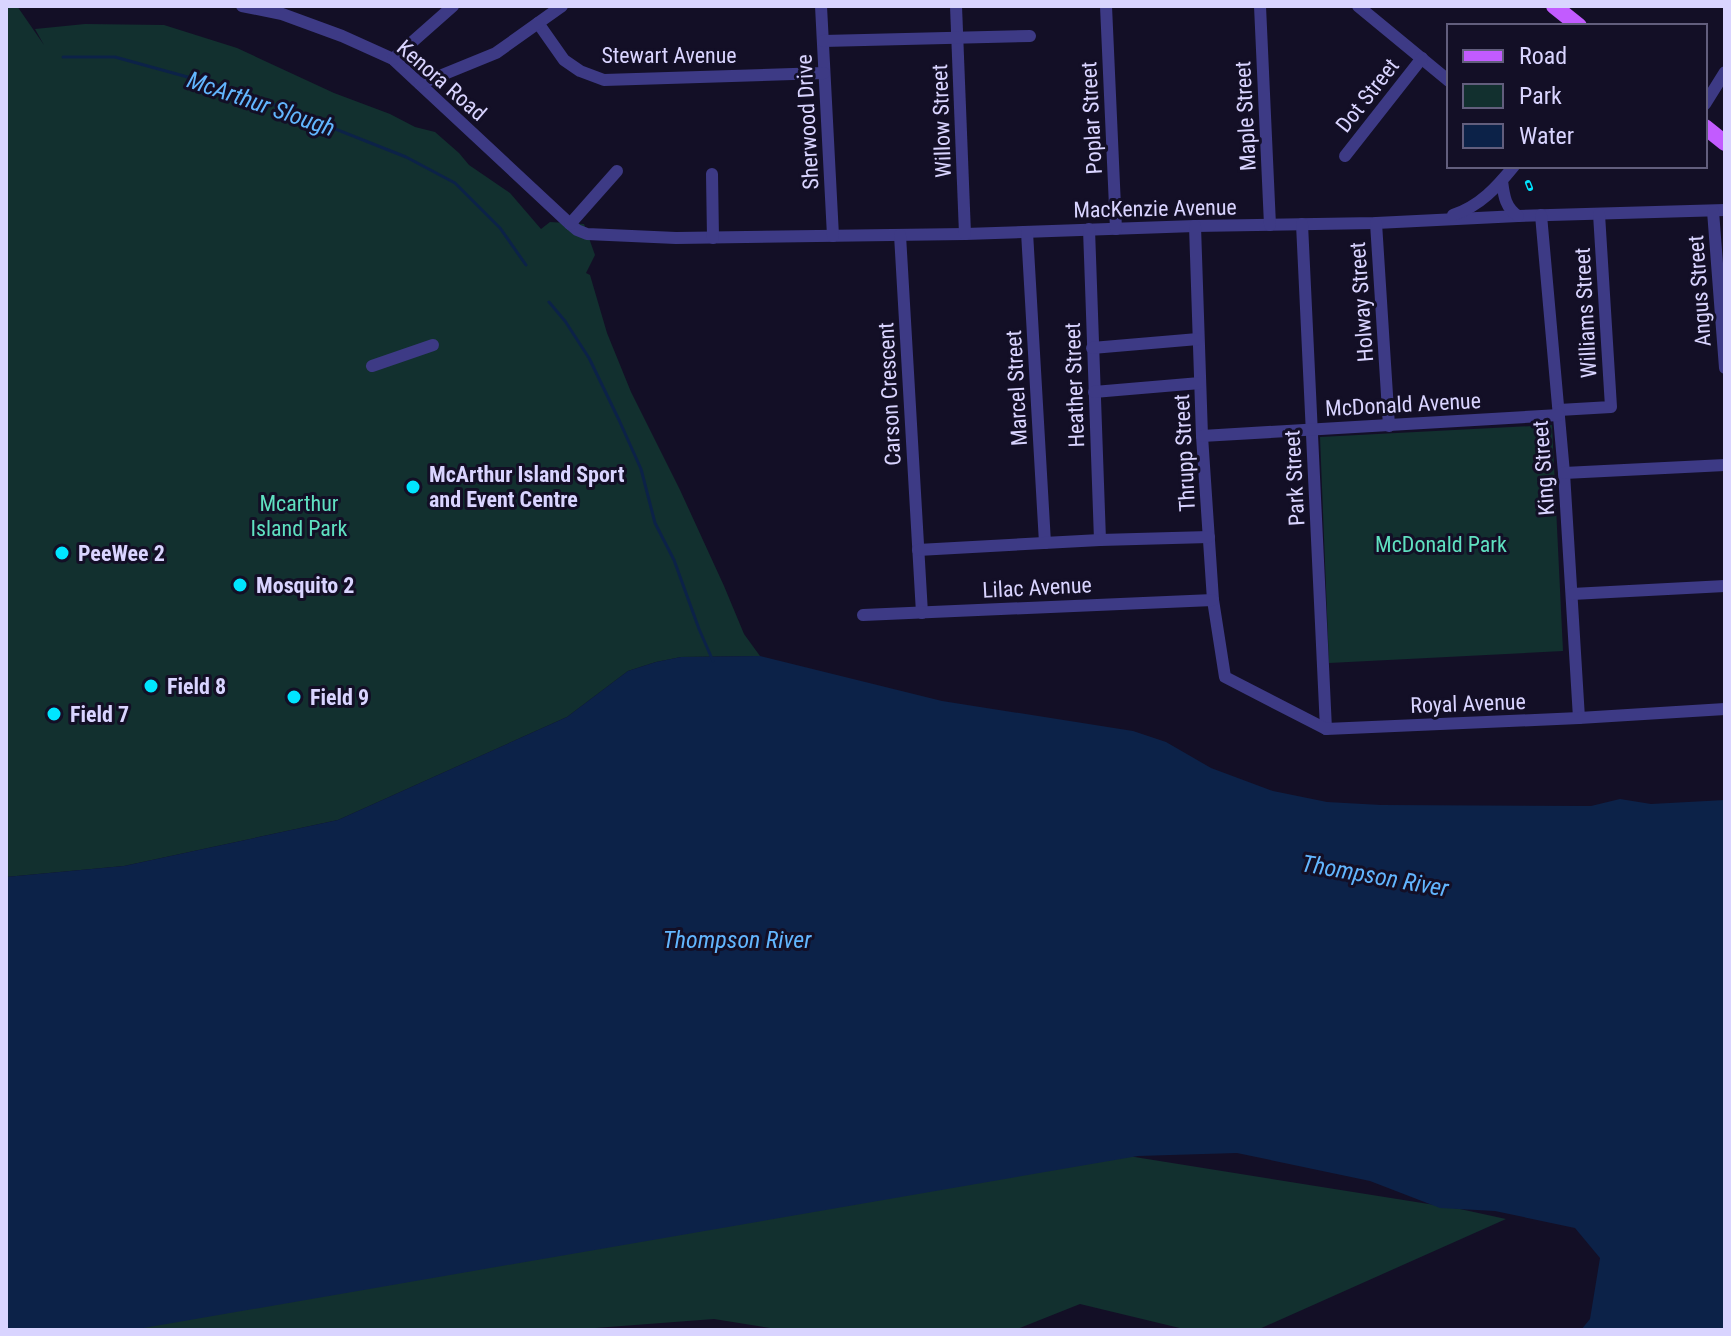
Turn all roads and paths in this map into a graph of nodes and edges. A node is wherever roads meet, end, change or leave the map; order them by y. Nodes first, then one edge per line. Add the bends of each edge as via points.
1 (242, 6) edge
2 (453, 6) edge
3 (562, 6) edge
4 (821, 6) edge
5 (956, 6) edge
6 (1106, 6) edge
7 (1260, 6) edge
8 (1358, 6) edge
9 (1554, 6) edge
10 (538, 23) junction
11 (1576, 24) edge
12 (1030, 36) dead end
13 (957, 38) junction
14 (823, 41) junction
15 (1422, 58) junction
16 (393, 59) junction
17 (1725, 72) edge
18 (824, 73) junction
19 (1447, 79) edge
20 (420, 84) junction
21 (1707, 101) edge
22 (1707, 129) edge
23 (1725, 143) edge
24 (1345, 156) dead end
25 (1512, 168) edge
26 (617, 171) dead end
27 (712, 174) dead end
28 (1502, 181) junction
29 (1719, 210) edge
30 (1599, 214) junction
31 (1541, 215) junction
32 (1518, 216) junction
33 (1434, 220) junction
34 (1376, 223) junction
35 (570, 224) junction
36 (1302, 224) junction
37 (1270, 225) junction
38 (1195, 226) junction
39 (1089, 229) junction
40 (1116, 229) junction
41 (1027, 232) junction
42 (587, 234) joint
43 (965, 234) junction
44 (900, 235) junction
45 (833, 236) junction
46 (713, 238) junction
47 (1198, 339) junction
48 (433, 345) dead end
49 (1092, 348) junction
50 (372, 366) dead end
51 (1725, 368) edge
52 (1200, 383) junction
53 (1094, 392) junction
54 (1559, 413) junction
55 (1389, 426) junction
56 (1312, 428) junction
57 (1202, 436) junction
58 (1725, 465) edge
59 (1564, 473) junction
60 (1209, 537) junction
61 (1100, 540) junction
62 (1045, 543) junction
63 (918, 550) junction
64 (1725, 586) edge
65 (1572, 594) junction
66 (1213, 600) junction
67 (922, 613) junction
68 (863, 615) dead end
69 (1225, 677) joint
70 (1725, 709) edge
71 (1579, 718) junction
72 (1326, 729) junction

1 - 16 street, Kenora Road via 282,14
2 - 16 street
3 - 10 street
4 - 14 street, Sherwood Drive
5 - 13 street, Willow Street
6 - 40 street, Poplar Street
7 - 37 street, Maple Street
8 - 15 street
9 - 11 main road
10 - 18 street, Stewart Avenue via 564,60 604,80
10 - 20 street via 496,53
12 - 13 street
13 - 14 street
13 - 43 street, Willow Street
14 - 18 street, Sherwood Drive
15 - 19 street
15 - 24 street, Dot Street
16 - 20 street, Kenora Road
17 - 21 street
18 - 45 street, Sherwood Drive
20 - 35 street, Kenora Road
22 - 23 main road
25 - 28 street
26 - 35 street
27 - 46 street
28 - 32 street via 1505,201
28 - 33 street via 1466,210
29 - 30 street, MacKenzie Avenue
29 - 51 street, Angus Street
30 - 31 street, MacKenzie Avenue
30 - 54 street, Williams Street via 1611,407
31 - 32 street, MacKenzie Avenue
31 - 54 street, King Street
32 - 33 street, MacKenzie Avenue
33 - 34 street, MacKenzie Avenue
34 - 36 street, MacKenzie Avenue
34 - 55 street, Holway Street
35 - 42 street, Kenora Road
36 - 37 street, MacKenzie Avenue
36 - 56 street, Park Street
37 - 38 street, MacKenzie Avenue
38 - 40 street, MacKenzie Avenue
38 - 47 street, Thrupp Street
39 - 40 street, MacKenzie Avenue
39 - 41 street, MacKenzie Avenue
39 - 49 street, Heather Street
41 - 43 street, MacKenzie Avenue
41 - 62 street, Marcel Street
42 - 46 street, MacKenzie Avenue
43 - 44 street, MacKenzie Avenue
44 - 45 street, MacKenzie Avenue
44 - 63 street, Carson Crescent
45 - 46 street, MacKenzie Avenue
47 - 49 street
47 - 52 street, Thrupp Street
48 - 50 street
49 - 53 street, Heather Street
52 - 53 street
52 - 57 street, Thrupp Street
53 - 61 street, Heather Street
54 - 55 street, McDonald Avenue
54 - 59 street, King Street
55 - 56 street, McDonald Avenue
56 - 57 street, McDonald Avenue
56 - 72 street, Park Street
57 - 60 street, Thrupp Street
58 - 59 street
59 - 65 street, King Street
60 - 61 street
60 - 66 street, Thrupp Street
61 - 62 street
62 - 63 street
63 - 67 street, Carson Crescent
64 - 65 street
65 - 71 street, King Street
66 - 67 street, Lilac Avenue
66 - 69 street, Thrupp Street
67 - 68 street, Lilac Avenue
69 - 72 street, Royal Avenue
70 - 71 street, Royal Avenue
71 - 72 street, Royal Avenue

